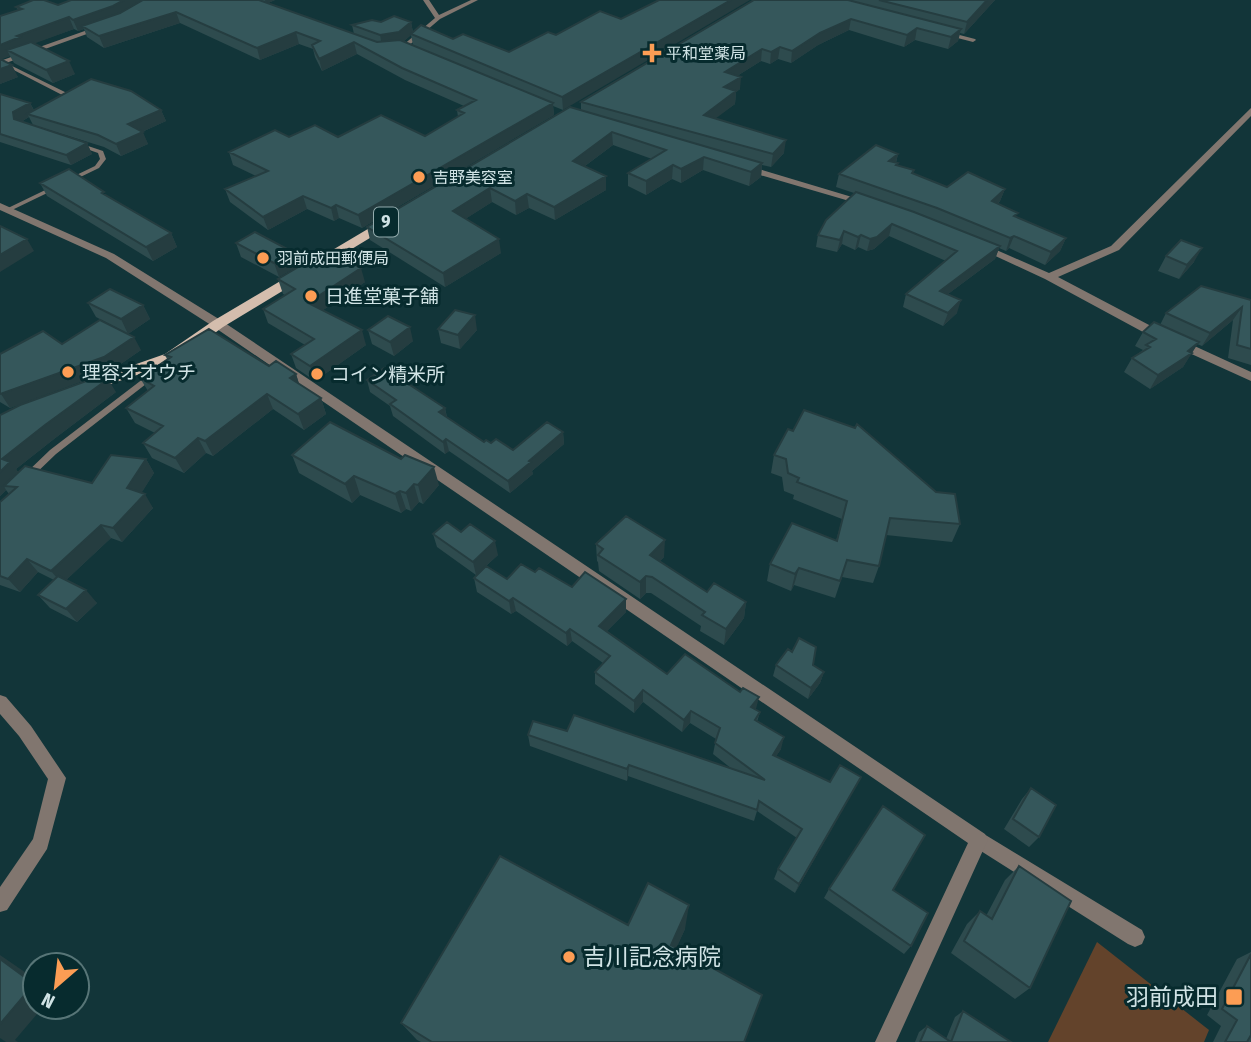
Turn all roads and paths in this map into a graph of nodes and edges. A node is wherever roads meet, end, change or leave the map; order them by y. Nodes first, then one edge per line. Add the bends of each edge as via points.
1 (426, 0) edge
2 (475, 0) edge
3 (438, 18) junction
4 (108, 25) edge
5 (942, 32) edge
6 (973, 40) dead end
7 (404, 47) junction
8 (393, 49) edge
9 (414, 52) edge
10 (0, 62) edge
11 (65, 103) edge
12 (1251, 111) edge
13 (75, 144) edge
14 (738, 166) edge
15 (5, 207) edge
16 (883, 208) edge
17 (405, 211) edge
18 (975, 244) edge
19 (1049, 277) junction
20 (218, 324) junction
21 (170, 358) junction
22 (1251, 377) edge
23 (69, 393) edge
24 (19, 484) edge
25 (0, 702) edge
26 (979, 840) junction
27 (0, 903) edge
28 (1135, 937) dead end
29 (885, 1042) edge

1 - 3 lane
2 - 3 lane
3 - 7 lane
4 - 10 lane
5 - 6 lane
7 - 8 lane
7 - 9 lane
10 - 11 lane via 73,98
12 - 19 street via 1115,248
13 - 15 lane via 101,152 103,159 97,167
14 - 16 street
15 - 20 street via 110,256
17 - 20 main road, 9
18 - 19 street
19 - 22 street
20 - 21 main road, 9
20 - 26 street
21 - 23 main road, 9
21 - 24 lane
25 - 27 street via 57,778 41,843
26 - 28 street
26 - 29 street

